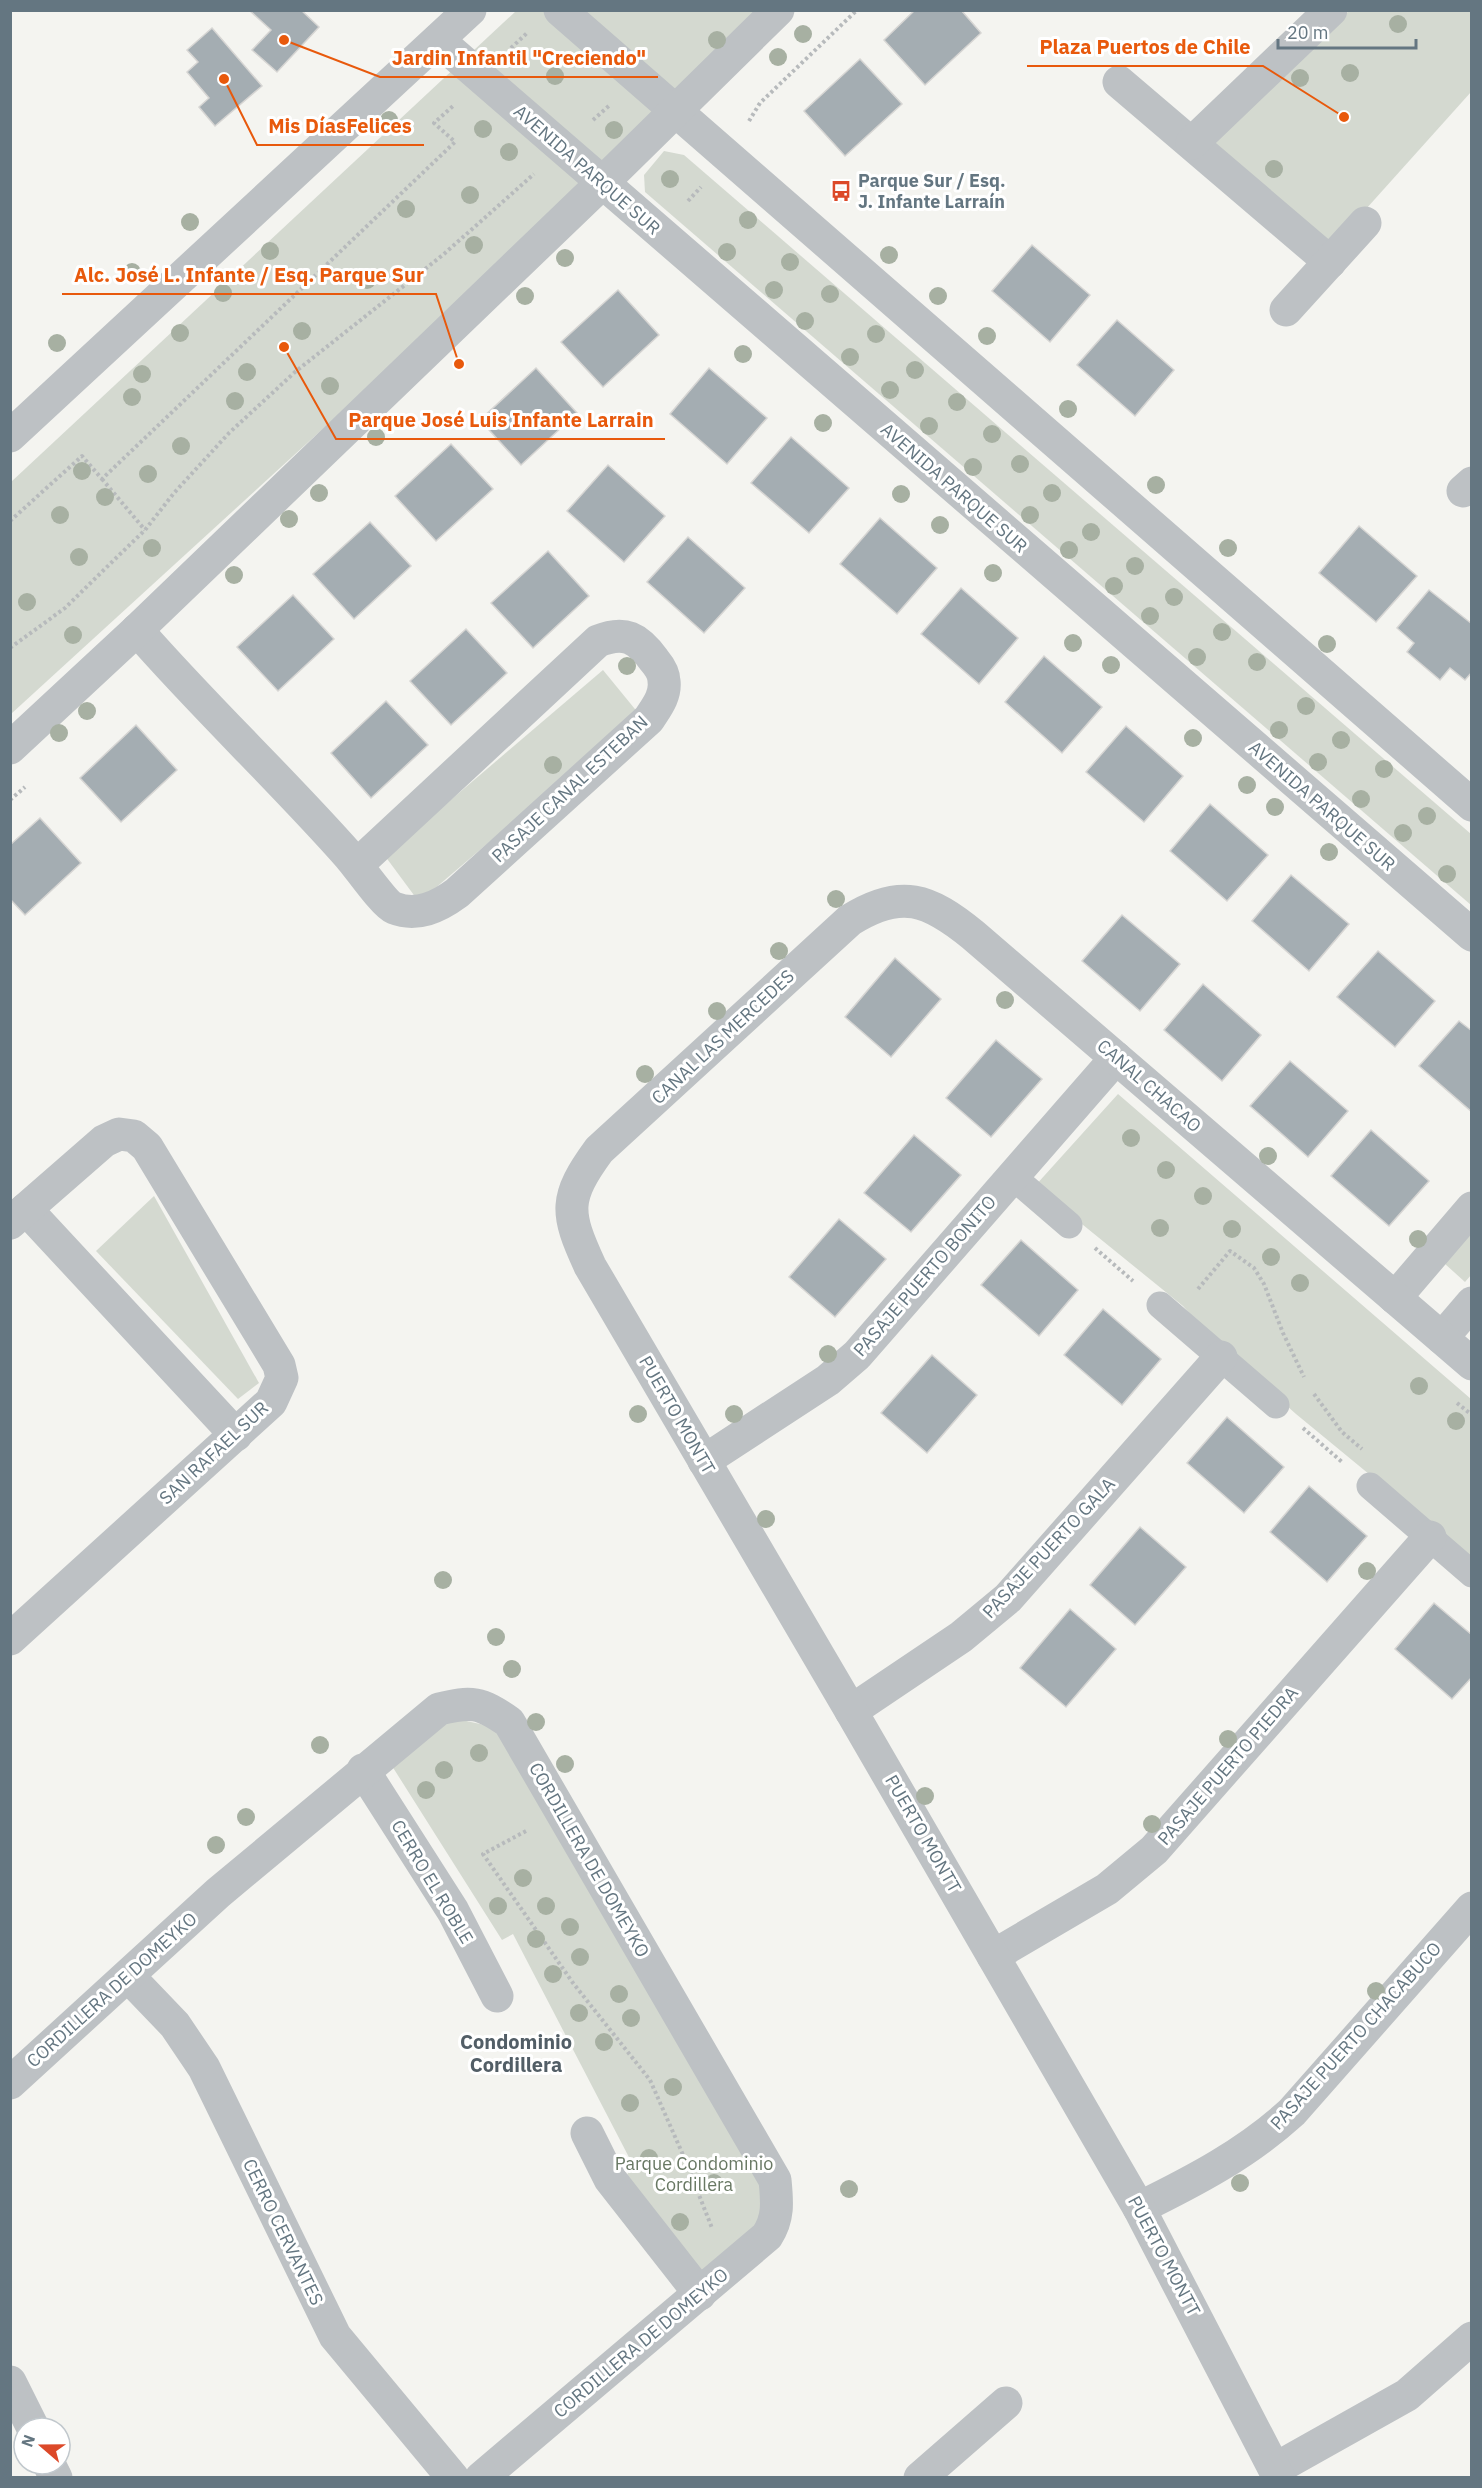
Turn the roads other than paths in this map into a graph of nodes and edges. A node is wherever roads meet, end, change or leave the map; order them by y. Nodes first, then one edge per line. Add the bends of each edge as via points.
1 (470, 10) edge
2 (560, 10) edge
3 (778, 10) edge
4 (1331, 11) edge
5 (438, 40) junction
6 (1119, 82) dead end
7 (675, 111) junction
8 (1192, 143) junction
9 (601, 184) junction
10 (1365, 223) dead end
11 (1330, 262) junction
12 (1286, 310) dead end
13 (10, 436) edge
14 (137, 630) junction
15 (10, 748) edge
16 (1472, 805) edge
17 (357, 865) junction
18 (890, 901) joint
19 (1472, 935) edge
20 (1116, 1058) junction
21 (1013, 1177) junction
22 (573, 1192) joint
23 (1472, 1208) edge
24 (18, 1216) edge
25 (1069, 1225) road end
26 (1395, 1298) junction
27 (1472, 1303) edge
28 (1160, 1305) road end
29 (1442, 1338) junction
30 (1221, 1357) junction
31 (1472, 1364) edge
32 (1276, 1405) road end
33 (236, 1435) junction
34 (704, 1461) junction
35 (1370, 1486) road end
36 (1430, 1538) junction
37 (1472, 1574) edge
38 (10, 1639) edge
39 (851, 1711) junction
40 (363, 1770) junction
41 (1472, 1908) edge
42 (993, 1956) junction
43 (129, 1977) junction
44 (496, 1996) dead end
45 (10, 2083) edge
46 (587, 2133) dead end
47 (1139, 2208) junction
48 (700, 2294) junction
49 (1472, 2338) edge
50 (10, 2382) edge
51 (1006, 2403) dead end
52 (27, 2416) edge
53 (952, 2466) edge
54 (1277, 2473) edge
55 (453, 2478) edge
56 (481, 2478) edge
57 (920, 2478) edge

1 - 5 street
2 - 7 street
3 - 7 street
4 - 8 street
5 - 9 street, AVENIDA PARQUE SUR
5 - 13 street
6 - 8 street
7 - 9 street
7 - 16 street
8 - 11 street
9 - 14 street
9 - 19 street, AVENIDA PARQUE SUR
10 - 11 street
11 - 12 street
14 - 15 street
14 - 17 street, PASAJE CANAL ESTEBAN
17 - 17 street, PASAJE CANAL ESTEBAN via 391,907 408,912 442,904 648,719 661,701 661,668 643,644 622,636 598,641
18 - 20 street, CANAL CHACAO via 936,908 954,919
18 - 22 street, CANAL LAS MERCEDES via 872,906 850,920 625,1126 599,1150
20 - 21 street, PASAJE PUERTO BONITO
20 - 26 street, CANAL CHACAO
21 - 25 lane
21 - 34 street, PASAJE PUERTO BONITO via 857,1355 828,1380
22 - 34 street, PUERTO MONTT via 575,1229 590,1266
23 - 26 street
24 - 33 street
24 - 33 street, SAN RAFAEL SUR via 104,1141 119,1134 134,1136 147,1147 279,1365 282,1378 271,1402
26 - 29 street, CANAL CHACAO
27 - 29 street
28 - 30 lane
29 - 31 street, CANAL CHACAO
30 - 32 lane
30 - 39 street, PASAJE PUERTO GALA via 1008,1598 961,1637
33 - 38 street, SAN RAFAEL SUR
34 - 39 street, PUERTO MONTT
35 - 36 lane
36 - 37 lane
36 - 42 street, PASAJE PUERTO PIEDRA via 1154,1850 1107,1889
39 - 42 street, PUERTO MONTT
40 - 43 street, CORDILLERA DE DOMEYKO via 218,1893
40 - 44 street, CERRO EL ROBLE via 453,1911
40 - 48 street, CORDILLERA DE DOMEYKO via 439,1708 467,1702 493,1711 509,1722 775,2180 775,2224 767,2236
41 - 47 street, PASAJE PUERTO CHACABUCO via 1270,2132 1224,2164
42 - 47 street, PUERTO MONTT
43 - 45 street, CORDILLERA DE DOMEYKO
43 - 55 street, CERRO CERVANTES via 175,2025 204,2068 334,2336
46 - 48 street via 610,2179
47 - 54 street, PUERTO MONTT
48 - 56 street, CORDILLERA DE DOMEYKO
49 - 54 street via 1407,2395
50 - 52 street
51 - 53 street
53 - 57 street

